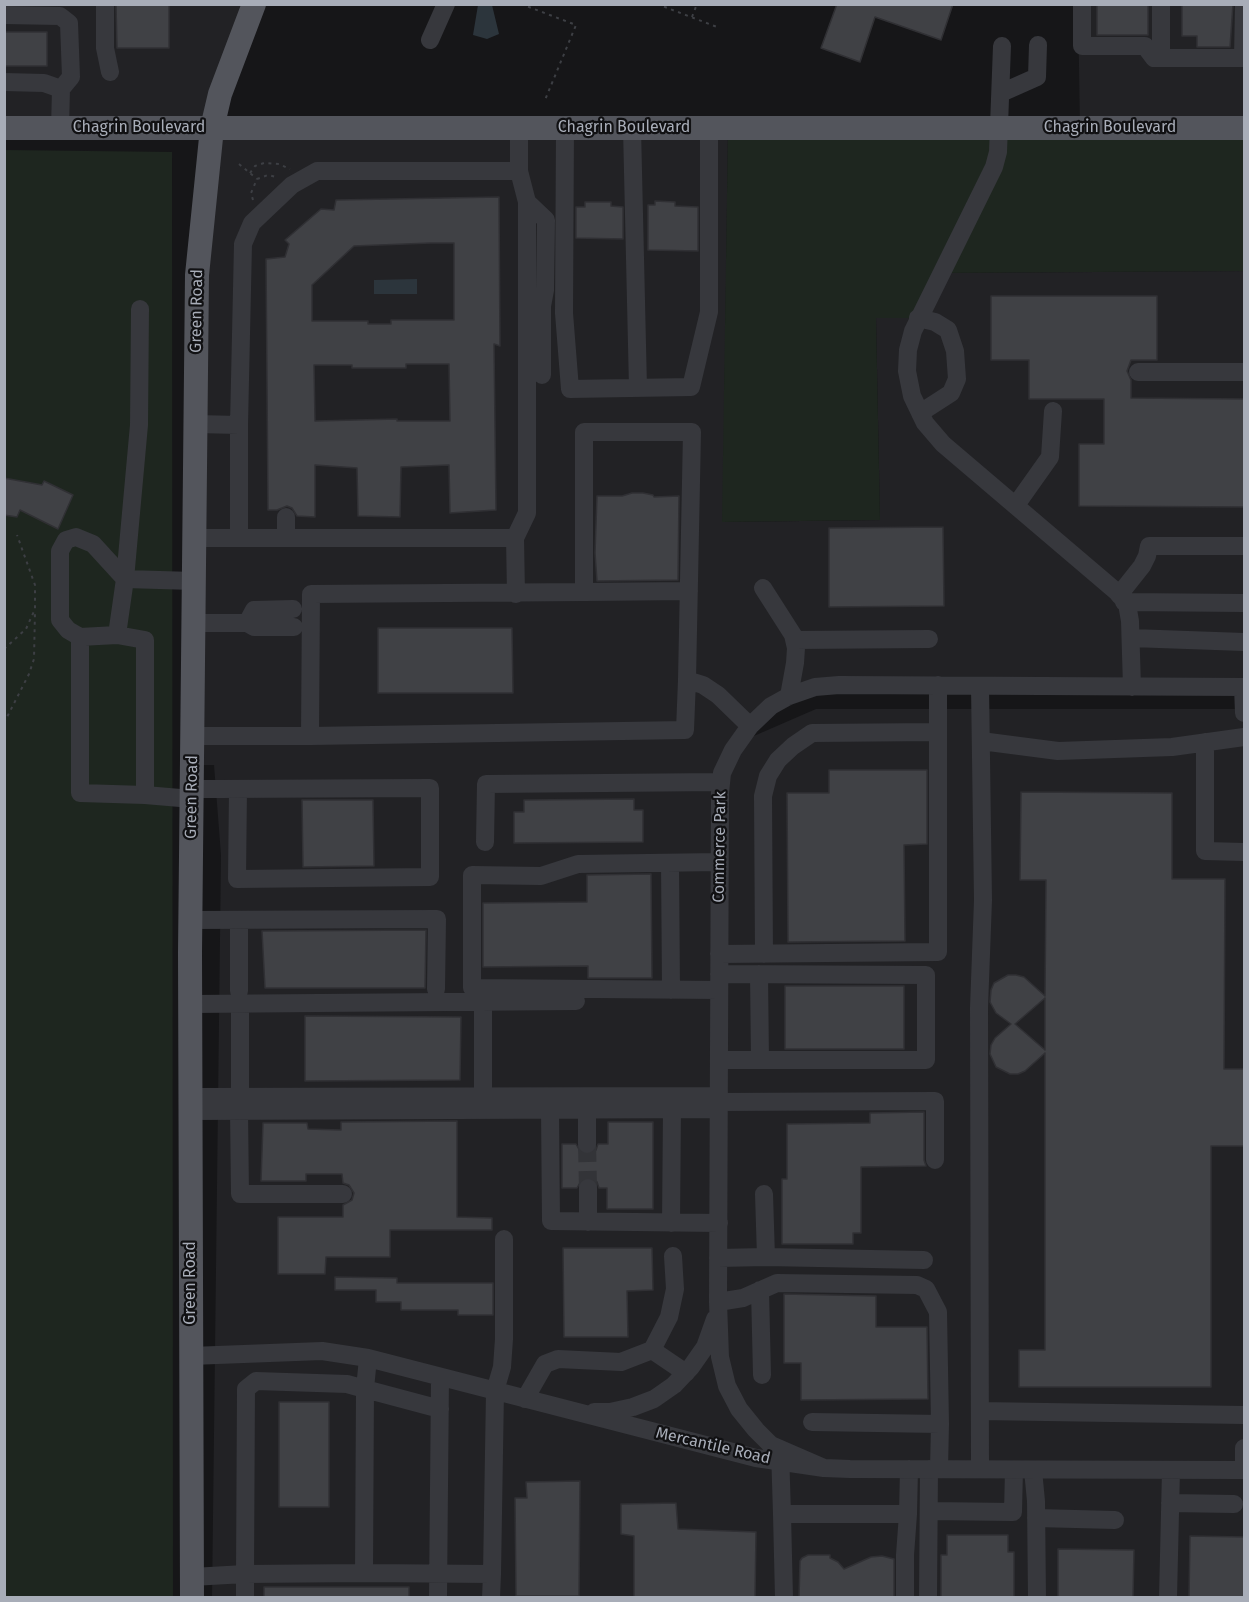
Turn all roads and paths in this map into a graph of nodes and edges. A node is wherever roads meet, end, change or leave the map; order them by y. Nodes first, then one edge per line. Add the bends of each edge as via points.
1 (105, 4) edge
2 (254, 4) edge
3 (446, 4) edge
4 (521, 4) edge
5 (657, 4) edge
6 (697, 4) edge
7 (1082, 4) edge
8 (1161, 4) edge
9 (1244, 4) edge
10 (4, 15) edge
11 (692, 17) junction
12 (717, 27) dead end
13 (430, 40) dead end
14 (1002, 45) dead end
15 (1038, 45) dead end
16 (1161, 58) junction
17 (1244, 58) edge
18 (110, 72) dead end
19 (4, 82) edge
20 (61, 90) junction
21 (1001, 93) junction
22 (545, 100) dead end
23 (4, 128) edge
24 (60, 128) junction
25 (212, 128) junction
26 (565, 128) junction
27 (632, 128) junction
28 (709, 128) junction
29 (998, 128) junction
30 (1245, 128) edge
31 (519, 129) junction
32 (239, 164) dead end
33 (519, 171) junction
34 (293, 172) dead end
35 (250, 173) junction
36 (281, 178) dead end
37 (257, 180) junction
38 (254, 202) dead end
39 (527, 202) junction
40 (527, 269) junction
41 (542, 306) junction
42 (140, 309) dead end
43 (918, 318) junction
44 (1138, 372) dead end
45 (1245, 372) edge
46 (542, 375) dead end
47 (638, 388) junction
48 (1053, 411) dead end
49 (920, 413) junction
50 (196, 423) junction
51 (239, 425) junction
52 (1016, 505) junction
53 (286, 517) dead end
54 (17, 535) dead end
55 (194, 538) junction
56 (239, 538) junction
57 (286, 538) junction
58 (515, 538) junction
59 (1245, 546) edge
60 (125, 579) junction
61 (194, 581) junction
62 (763, 588) dead end
63 (689, 591) junction
64 (584, 592) junction
65 (516, 594) junction
66 (1122, 598) junction
67 (1245, 603) edge
68 (35, 609) junction
69 (293, 618) dead end
70 (194, 623) junction
71 (117, 635) junction
72 (80, 637) junction
73 (1131, 638) junction
74 (929, 639) dead end
75 (794, 640) junction
76 (1245, 642) edge
77 (4, 649) edge
78 (687, 680) junction
79 (938, 686) junction
80 (980, 686) junction
81 (1132, 687) junction
82 (1244, 687) edge
83 (789, 696) junction
84 (1245, 713) edge
85 (4, 723) edge
86 (750, 726) junction
87 (938, 732) junction
88 (192, 736) junction
89 (310, 736) junction
90 (1245, 737) edge
91 (981, 741) junction
92 (1205, 742) junction
93 (721, 782) junction
94 (238, 789) junction
95 (192, 794) junction
96 (145, 795) junction
97 (485, 842) dead end
98 (1245, 852) edge
99 (719, 862) junction
100 (670, 863) junction
101 (191, 920) junction
102 (239, 920) junction
103 (719, 954) junction
104 (764, 954) junction
105 (759, 974) junction
106 (719, 988) junction
107 (436, 989) dead end
108 (671, 990) junction
109 (478, 995) junction
110 (239, 997) junction
111 (190, 1004) junction
112 (719, 1060) junction
113 (760, 1060) junction
114 (483, 1096) junction
115 (719, 1102) junction
116 (191, 1104) junction
117 (240, 1104) junction
118 (672, 1109) junction
119 (550, 1110) junction
120 (587, 1110) junction
121 (587, 1144) tunnel mouth
122 (935, 1160) dead end
123 (588, 1188) tunnel mouth
124 (343, 1194) dead end
125 (764, 1194) dead end
126 (588, 1222) junction
127 (671, 1223) junction
128 (718, 1223) junction
129 (504, 1239) dead end
130 (673, 1256) dead end
131 (766, 1257) junction
132 (718, 1258) junction
133 (924, 1260) dead end
134 (760, 1290) junction
135 (718, 1302) junction
136 (652, 1350) junction
137 (191, 1356) junction
138 (368, 1358) junction
139 (686, 1373) junction
140 (762, 1376) dead end
141 (440, 1377) junction
142 (365, 1389) junction
143 (495, 1391) junction
144 (525, 1399) junction
145 (440, 1409) junction
146 (980, 1411) junction
147 (578, 1412) junction
148 (1245, 1415) edge
149 (812, 1422) dead end
150 (940, 1424) junction
151 (1245, 1448) edge
152 (780, 1455) junction
153 (909, 1469) junction
154 (934, 1469) junction
155 (980, 1469) junction
156 (1014, 1470) junction
157 (1033, 1470) junction
158 (1171, 1470) junction
159 (1244, 1470) edge
160 (1170, 1503) junction
161 (1234, 1504) dead end
162 (929, 1511) junction
163 (782, 1514) junction
164 (908, 1515) junction
165 (1036, 1518) junction
166 (1115, 1520) dead end
167 (439, 1572) junction
168 (245, 1574) junction
169 (364, 1574) junction
170 (492, 1574) junction
171 (192, 1587) edge
172 (245, 1598) edge
173 (438, 1598) edge
174 (491, 1598) edge
175 (784, 1598) edge
176 (905, 1598) edge
177 (928, 1598) edge
178 (1037, 1598) edge
179 (1168, 1598) edge

1 - 18 street via 105,48
2 - 25 main road, Green Road via 220,94
3 - 13 street
4 - 22 path via 576,25
5 - 11 path
6 - 11 path
7 - 16 street via 1082,46 1145,46 1154,58
8 - 16 street
9 - 17 street
10 - 20 street via 60,16 69,23 70,77
11 - 12 path
14 - 21 street
15 - 21 street via 1037,77
16 - 17 street
19 - 20 street via 44,83
20 - 24 street
21 - 29 street
23 - 24 main road, Chagrin Boulevard
24 - 25 main road, Chagrin Boulevard
25 - 31 main road, Chagrin Boulevard
25 - 50 main road, Green Road via 197,276
26 - 27 main road, Chagrin Boulevard
26 - 31 main road, Chagrin Boulevard
26 - 47 street via 565,352 570,389
27 - 28 main road, Chagrin Boulevard
27 - 47 street
28 - 29 main road, Chagrin Boulevard
28 - 47 street via 709,312 691,387
29 - 30 main road, Chagrin Boulevard
29 - 43 street via 994,167
31 - 33 street
32 - 35 path
33 - 39 street
33 - 51 street via 317,171 292,185 252,224 243,244
34 - 35 path via 279,164 264,163
35 - 37 path
36 - 37 path via 268,175
37 - 38 path via 251,193
39 - 40 street
39 - 41 street via 546,220
40 - 41 street
40 - 58 street via 527,513
41 - 46 street
42 - 60 street via 139,425
43 - 49 street via 908,350 908,371 912,396
43 - 49 street via 948,330 955,351 957,379 951,393
44 - 45 street
48 - 52 street via 1050,457
49 - 52 street via 943,444
50 - 51 street
50 - 55 main road, Green Road
51 - 56 street
52 - 66 street
53 - 57 street
54 - 68 path via 35,585
55 - 56 street
55 - 61 main road, Green Road
56 - 57 street
57 - 58 street
58 - 65 street
59 - 66 street via 1149,546 1142,566
60 - 61 street
60 - 71 street
60 - 72 street via 93,544 76,537 66,540 60,551 60,620
61 - 70 main road, Green Road
62 - 75 street
63 - 64 street
63 - 64 street via 692,432 584,432
63 - 78 street
64 - 65 street
65 - 89 street via 311,594
66 - 67 street
66 - 73 street
68 - 77 path via 26,629
68 - 85 path via 34,659
69 - 70 street via 254,610 247,623
70 - 88 main road, Green Road
71 - 72 street
71 - 96 street via 145,640
72 - 96 street via 80,793
73 - 76 street
73 - 81 street
74 - 75 street
75 - 83 street via 795,663
78 - 86 street via 718,695
78 - 89 street via 685,730
79 - 80 street, Commerce Park
79 - 83 street, Commerce Park via 839,685 815,687
79 - 87 street
80 - 81 street, Commerce Park
80 - 91 street
81 - 82 street, Commerce Park
82 - 84 street
83 - 86 street, Commerce Park via 771,706
86 - 93 street, Commerce Park via 733,750
87 - 104 street via 812,733 778,760 768,776 763,796
87 - 104 street via 938,952
88 - 89 street
88 - 95 main road, Green Road
90 - 92 street
91 - 92 street via 1058,751
91 - 146 street
92 - 98 street via 1205,851
93 - 97 street via 486,784
93 - 99 street, Commerce Park
94 - 94 street via 430,788 430,877 237,879
94 - 95 street
95 - 96 street
95 - 101 main road, Green Road
99 - 100 street
99 - 103 street, Commerce Park
100 - 108 street
100 - 109 street via 578,864 541,876 472,875
101 - 102 street
101 - 111 main road, Green Road
102 - 107 street via 437,919
102 - 110 street
103 - 104 street
103 - 106 street, Commerce Park
105 - 106 street
105 - 113 street
105 - 113 street via 926,975 926,1060
106 - 108 street
106 - 109 street
106 - 112 street, Commerce Park
108 - 109 street
109 - 110 street
109 - 114 street
110 - 111 street
110 - 117 street
111 - 116 main road, Green Road
112 - 113 street
112 - 115 street, Commerce Park
114 - 115 street
114 - 117 street
115 - 118 street
115 - 122 street via 935,1101
115 - 128 street, Commerce Park
116 - 117 street
116 - 137 main road, Green Road
117 - 119 street
117 - 124 street via 240,1194
118 - 120 street
118 - 127 street
119 - 120 street
119 - 126 street via 551,1221
120 - 121 street
123 - 126 street
125 - 131 street
126 - 127 street
127 - 128 street
128 - 132 street, Commerce Park
129 - 143 street via 504,1339
130 - 136 street via 675,1289 669,1317
131 - 132 street
131 - 133 street
132 - 135 street, Commerce Park
134 - 135 street via 743,1298
134 - 140 street
134 - 150 street via 777,1283 917,1285 926,1289 939,1312
135 - 139 street, Commerce Park via 705,1347
135 - 152 street, Commerce Park via 720,1357 727,1386 739,1409
136 - 139 street
136 - 144 street via 621,1362 558,1359 545,1364
137 - 138 street, Mercantile Road via 322,1351
137 - 171 main road, Green Road
138 - 141 street, Mercantile Road
138 - 142 street
139 - 147 street, Commerce Park via 654,1399 633,1407
141 - 143 street, Mercantile Road
141 - 145 street
142 - 145 street
142 - 168 street via 347,1384 256,1380 246,1389
142 - 169 street
143 - 144 street, Mercantile Road
143 - 170 street
144 - 147 street, Mercantile Road
145 - 167 street
146 - 148 street
146 - 155 street
147 - 152 street, Mercantile Road via 756,1458
149 - 150 street
150 - 154 street
151 - 159 street
152 - 153 street, Commerce Park via 824,1468
152 - 163 street
153 - 154 street
153 - 164 street
154 - 155 street
154 - 162 street
155 - 156 street
156 - 157 street
156 - 162 street via 1013,1512
157 - 158 street
157 - 165 street
158 - 159 street
158 - 160 street
160 - 161 street
160 - 179 street
162 - 177 street
163 - 164 street
163 - 175 street
164 - 176 street
165 - 166 street
165 - 178 street
167 - 169 street
167 - 170 street
167 - 173 street
168 - 169 street
168 - 171 street
168 - 172 street
170 - 174 street

